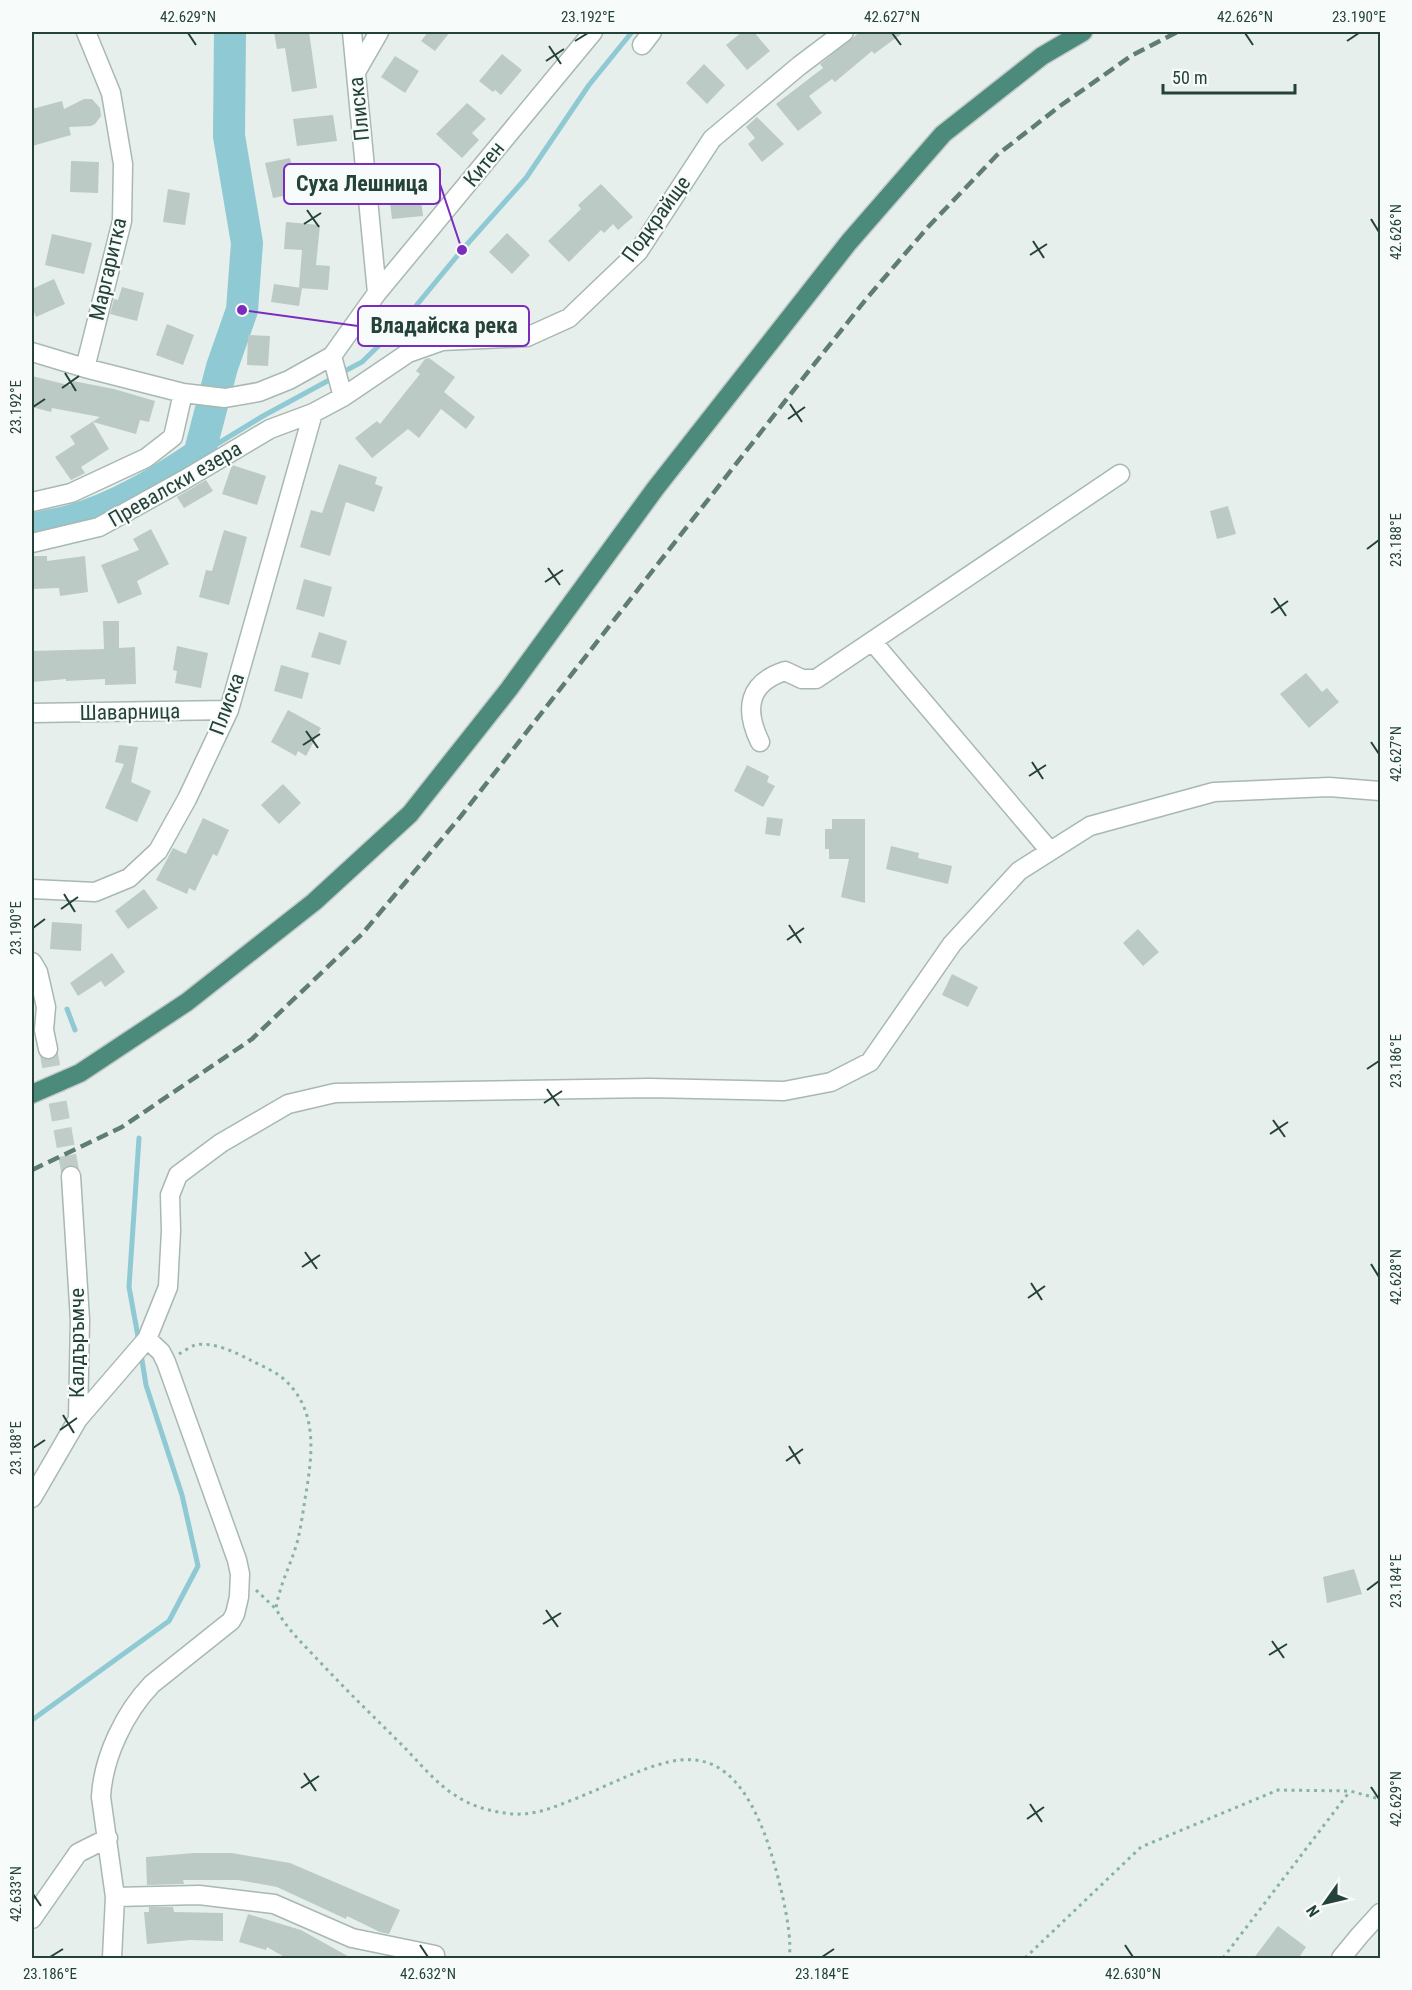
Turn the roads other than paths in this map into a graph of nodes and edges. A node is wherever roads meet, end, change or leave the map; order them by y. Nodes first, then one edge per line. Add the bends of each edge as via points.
1 (86, 32) edge
2 (352, 32) edge
3 (379, 32) edge
4 (593, 32) edge
5 (844, 32) edge
6 (1083, 32) edge
7 (356, 72) junction
8 (377, 294) junction
9 (32, 352) edge
10 (333, 358) junction
11 (85, 368) junction
12 (342, 391) junction
13 (188, 394) junction
14 (314, 413) junction
15 (1120, 474) dead end
16 (32, 502) edge
17 (32, 543) edge
18 (872, 641) junction
19 (229, 710) junction
20 (32, 713) edge
21 (760, 742) dead end
22 (1380, 791) edge
23 (1050, 851) junction
24 (32, 889) edge
25 (32, 962) edge
26 (38, 1032) edge
27 (48, 1049) tunnel mouth
28 (32, 1094) edge
29 (71, 1176) tunnel mouth
30 (147, 1339) junction
31 (78, 1419) junction
32 (32, 1498) edge
33 (108, 1838) junction
34 (115, 1897) junction
35 (1380, 1913) edge
36 (32, 1919) edge
37 (435, 1955) dead end
38 (112, 1959) edge
39 (1341, 1959) edge

1 - 11 street, Маргаритка via 111,93 123,175 122,221
2 - 7 street, Плиска
3 - 7 street
4 - 8 street, Китен
5 - 12 street, Подкрайще via 712,140 638,252 569,318 527,337 442,340 408,353
6 - 28 highway via 1042,56 943,134 849,242 655,489 509,689 410,814 314,902 187,1002 80,1073
7 - 8 street, Плиска
8 - 10 street, Китен
9 - 11 street
10 - 12 street
10 - 13 street via 259,392 225,398
11 - 13 street
12 - 14 street, Подкрайще
13 - 16 street via 173,437 146,458 71,493
14 - 17 street, Превалски езера via 270,429 99,527
14 - 19 street, Плиска
15 - 18 street
18 - 21 street via 816,679 785,671 759,685 750,703
18 - 23 street
19 - 20 street, Шаварница
19 - 24 street, Плиска via 158,851 129,878 95,892
22 - 23 street via 1329,787 1214,792 1090,826
23 - 30 street via 1019,871 952,944 870,1062 831,1082 784,1091 639,1088 335,1093 288,1104 221,1143 178,1175 170,1195 168,1287
25 - 26 street via 46,1006
26 - 27 street
29 - 31 street, Калдъръмче via 80,1320
30 - 31 street
30 - 33 street via 166,1362 237,1560 239,1597 235,1614 224,1628 152,1684 134,1706 114,1746 102,1783
31 - 32 street, Калдъръмче
33 - 34 street
33 - 36 street via 78,1853
34 - 37 street via 199,1895 274,1904 352,1938
34 - 38 street
35 - 39 street

